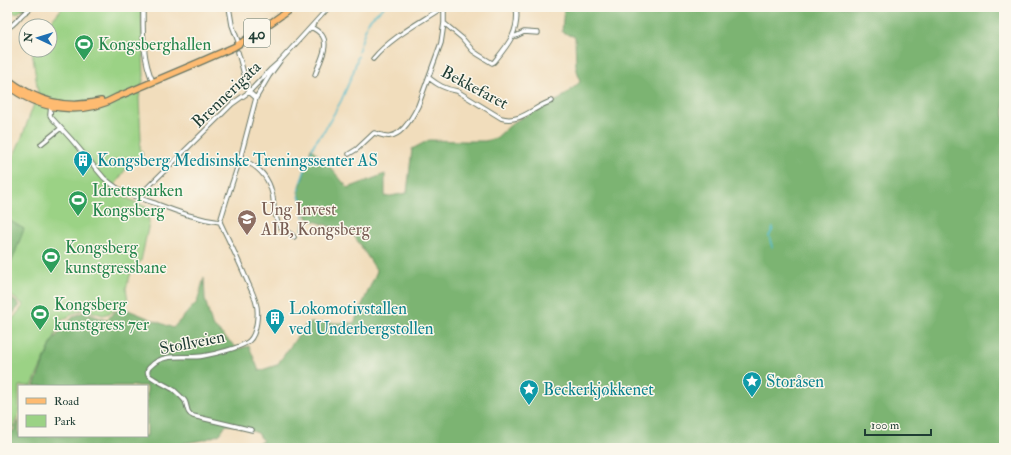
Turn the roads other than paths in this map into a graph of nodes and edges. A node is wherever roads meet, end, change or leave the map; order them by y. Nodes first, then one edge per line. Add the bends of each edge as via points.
1 (32, 7) edge
2 (143, 7) edge
3 (229, 7) edge
4 (293, 7) edge
5 (329, 7) edge
6 (444, 7) edge
7 (516, 7) edge
8 (444, 23) junction
9 (312, 27) junction
10 (7, 28) edge
11 (538, 33) dead end
12 (513, 36) junction
13 (239, 44) junction
14 (238, 52) dead end
15 (373, 59) dead end
16 (280, 61) junction
17 (315, 75) dead end
18 (429, 78) junction
19 (7, 79) edge
20 (153, 82) junction
21 (7, 85) edge
22 (249, 92) junction
23 (256, 98) junction
24 (552, 101) dead end
25 (52, 104) junction
26 (61, 128) junction
27 (41, 144) dead end
28 (349, 154) dead end
29 (240, 159) junction
30 (141, 198) junction
31 (220, 222) junction
32 (294, 238) dead end
33 (252, 430) dead end

1 - 10 street
2 - 20 street via 146,62
3 - 13 street
4 - 13 main road, 40
5 - 9 street, Brennerigata
6 - 8 street
6 - 15 street via 394,39
7 - 12 street via 518,15
8 - 12 street via 473,51 492,63
8 - 18 street via 441,43
9 - 16 street, Brennerigata
9 - 17 street via 321,34 325,42
11 - 12 street via 524,32
13 - 20 main road, 40
14 - 22 street
16 - 22 street, Brennerigata
16 - 23 street
18 - 24 street, Bekkefaret via 507,120
18 - 28 street via 418,106 397,134 389,136 374,133
19 - 25 main road, 40 via 28,93
20 - 25 main road, 40 via 117,97 92,103
21 - 25 main road, 40 via 30,100
22 - 23 street
22 - 30 street, Brennerigata via 232,104 146,189
23 - 29 street
25 - 26 street via 50,115
26 - 27 street
26 - 30 street via 104,178 125,192
29 - 31 street
29 - 32 street via 261,170 266,177 279,226 292,233
30 - 31 street via 179,213
31 - 33 street, Stollveien via 257,305 256,329 250,340 238,346 218,353 175,356 159,360 148,369 148,374 178,394 193,416

